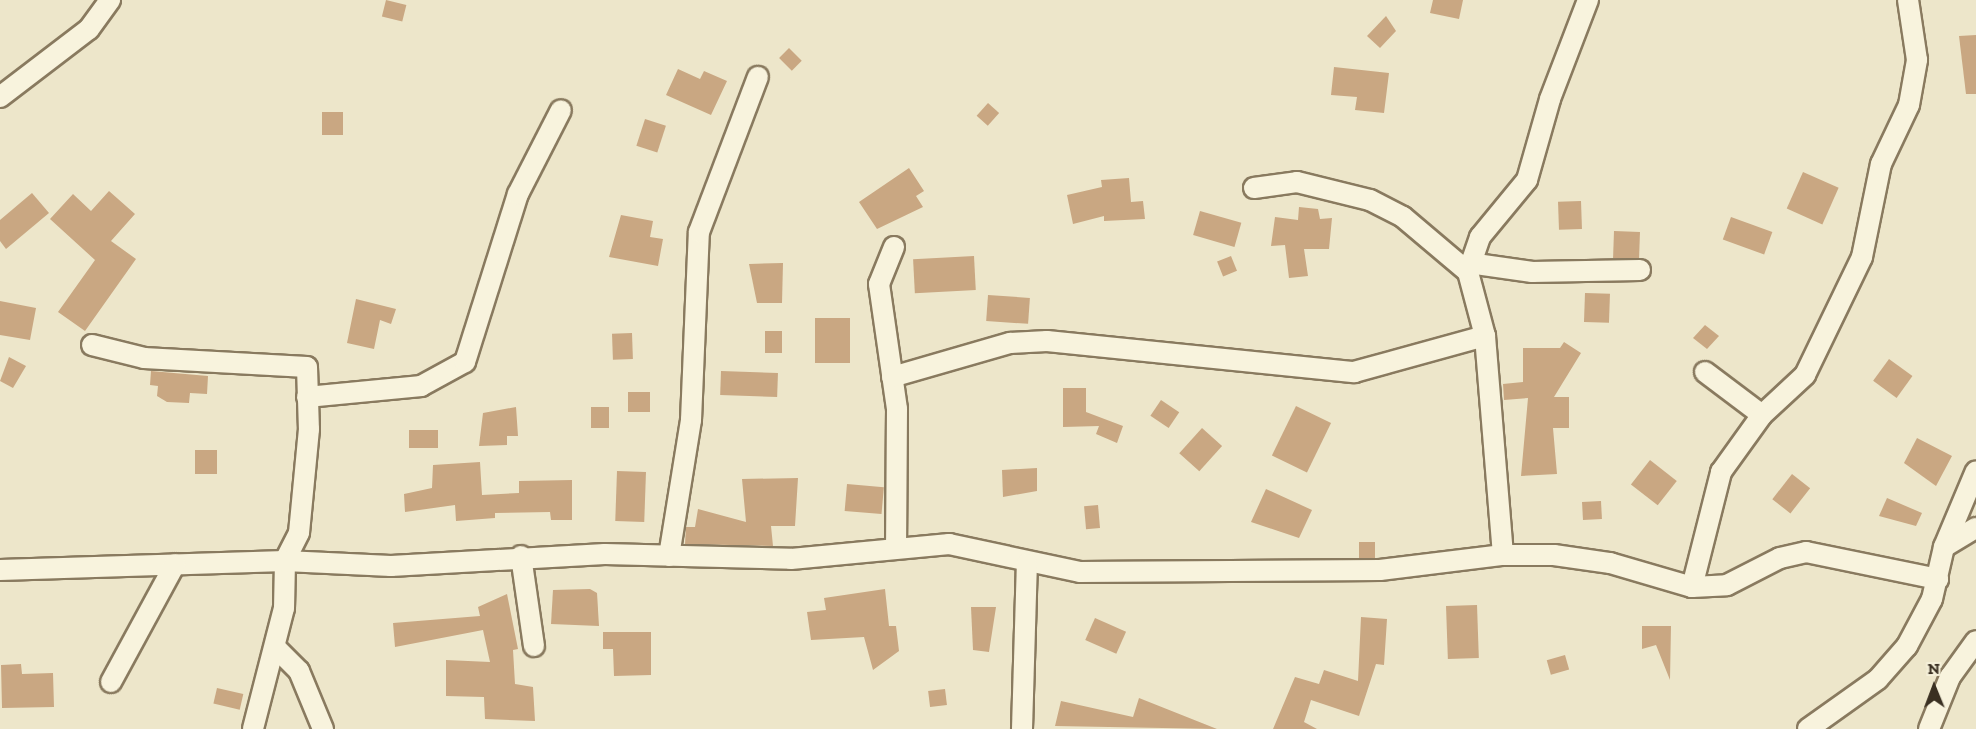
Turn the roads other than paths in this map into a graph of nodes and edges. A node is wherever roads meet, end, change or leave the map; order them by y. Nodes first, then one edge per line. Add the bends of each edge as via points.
1 (110, 0) edge
2 (1588, 0) edge
3 (1908, 0) edge
4 (758, 76) dead end
5 (0, 97) edge
6 (561, 110) dead end
7 (1254, 188) dead end
8 (894, 247) dead end
9 (1468, 267) junction
10 (1641, 270) dead end
11 (1485, 336) junction
12 (92, 345) dead end
13 (1705, 372) dead end
14 (892, 377) junction
15 (307, 397) junction
16 (1762, 415) junction
17 (1976, 471) edge
18 (1976, 528) edge
19 (896, 546) junction
20 (1944, 547) junction
21 (1503, 555) junction
22 (521, 556) junction
23 (669, 556) junction
24 (285, 561) junction
25 (175, 564) junction
26 (1027, 564) junction
27 (0, 570) edge
28 (1938, 579) junction
29 (1692, 587) junction
30 (1976, 641) edge
31 (534, 646) dead end
32 (274, 647) junction
33 (111, 682) dead end
34 (253, 729) edge
35 (323, 729) edge
36 (1022, 729) edge
37 (1808, 729) edge
38 (1929, 729) edge

1 - 5 street via 89,29
2 - 9 street via 1550,99 1527,180 1489,225
3 - 16 street via 1915,72 1909,105 1881,164 1862,257 1805,375
4 - 23 street via 699,232 691,420
6 - 15 street via 518,194 465,362 421,386
7 - 9 street via 1296,182 1370,200 1403,217
8 - 14 street via 879,284
9 - 10 street via 1532,272
9 - 11 street
11 - 14 street via 1354,372 1047,341 976,351 943,366
11 - 21 street
12 - 15 street via 144,358 307,367
13 - 16 street
14 - 19 street via 900,487
15 - 24 street via 299,533
16 - 29 street via 1721,472
17 - 20 street
18 - 20 street
19 - 23 street via 791,559
19 - 26 street via 950,544
20 - 28 street
21 - 26 street via 1380,570 1119,573
21 - 29 street via 1610,563
22 - 23 street
22 - 24 street via 391,566
22 - 31 street
24 - 25 street
24 - 32 street via 284,608
25 - 27 street
25 - 33 street
26 - 36 street
28 - 29 street via 1806,552 1780,558 1727,585
28 - 37 street via 1906,646 1891,665
30 - 38 street via 1950,677
32 - 34 street
32 - 35 street via 299,671

